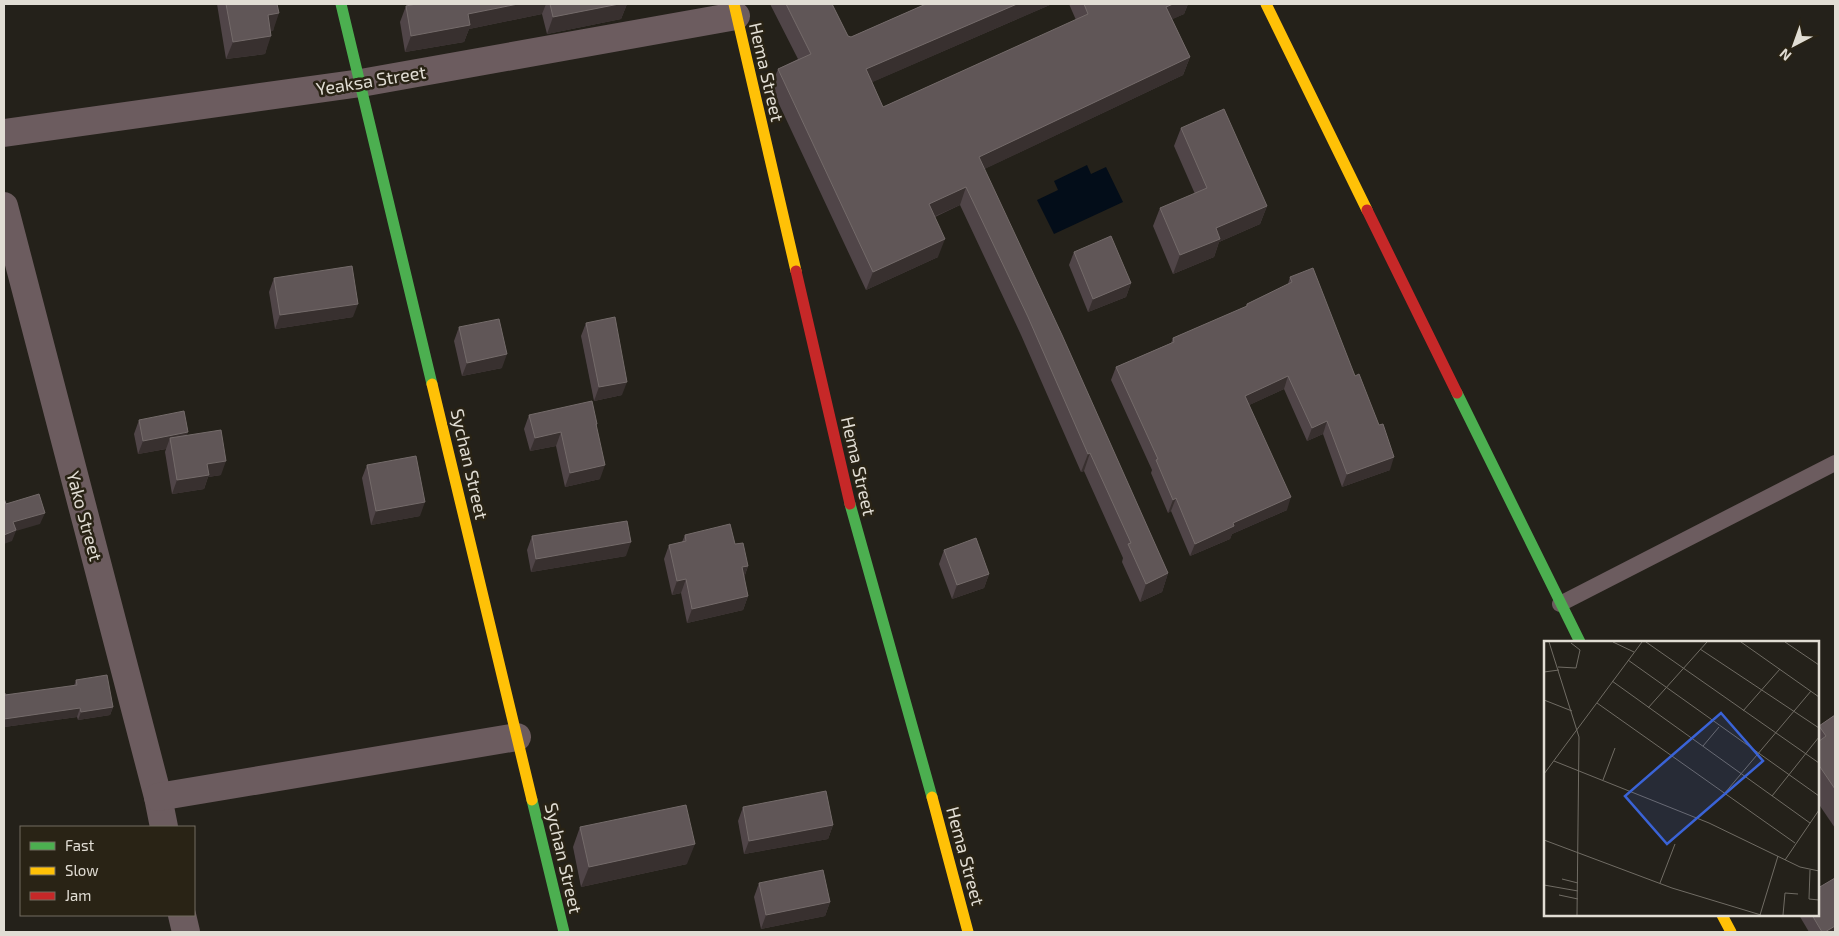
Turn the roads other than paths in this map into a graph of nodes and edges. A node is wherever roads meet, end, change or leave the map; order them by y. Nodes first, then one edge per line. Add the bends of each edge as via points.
1 (341, 4) edge
2 (1266, 4) edge
3 (735, 10) edge
4 (361, 83) junction
5 (4, 133) edge
6 (4, 206) edge
7 (1835, 463) edge
8 (1560, 604) junction
9 (1579, 641) edge
10 (517, 737) junction
11 (158, 797) junction
12 (164, 826) edge
13 (182, 916) edge
14 (1723, 916) edge
15 (186, 932) edge
16 (564, 932) edge
17 (968, 932) edge
18 (1731, 932) edge

1 - 4 street, Sychan Street
2 - 8 street
3 - 4 street, Yeaksa Street
3 - 17 street, Hema Street via 853,518 919,746
4 - 5 street, Yeaksa Street
4 - 10 street, Sychan Street
6 - 11 street, Yako Street
7 - 8 lane
8 - 9 street
10 - 11 street
10 - 16 street, Sychan Street
11 - 12 street, Yako Street
13 - 15 street
14 - 18 street

